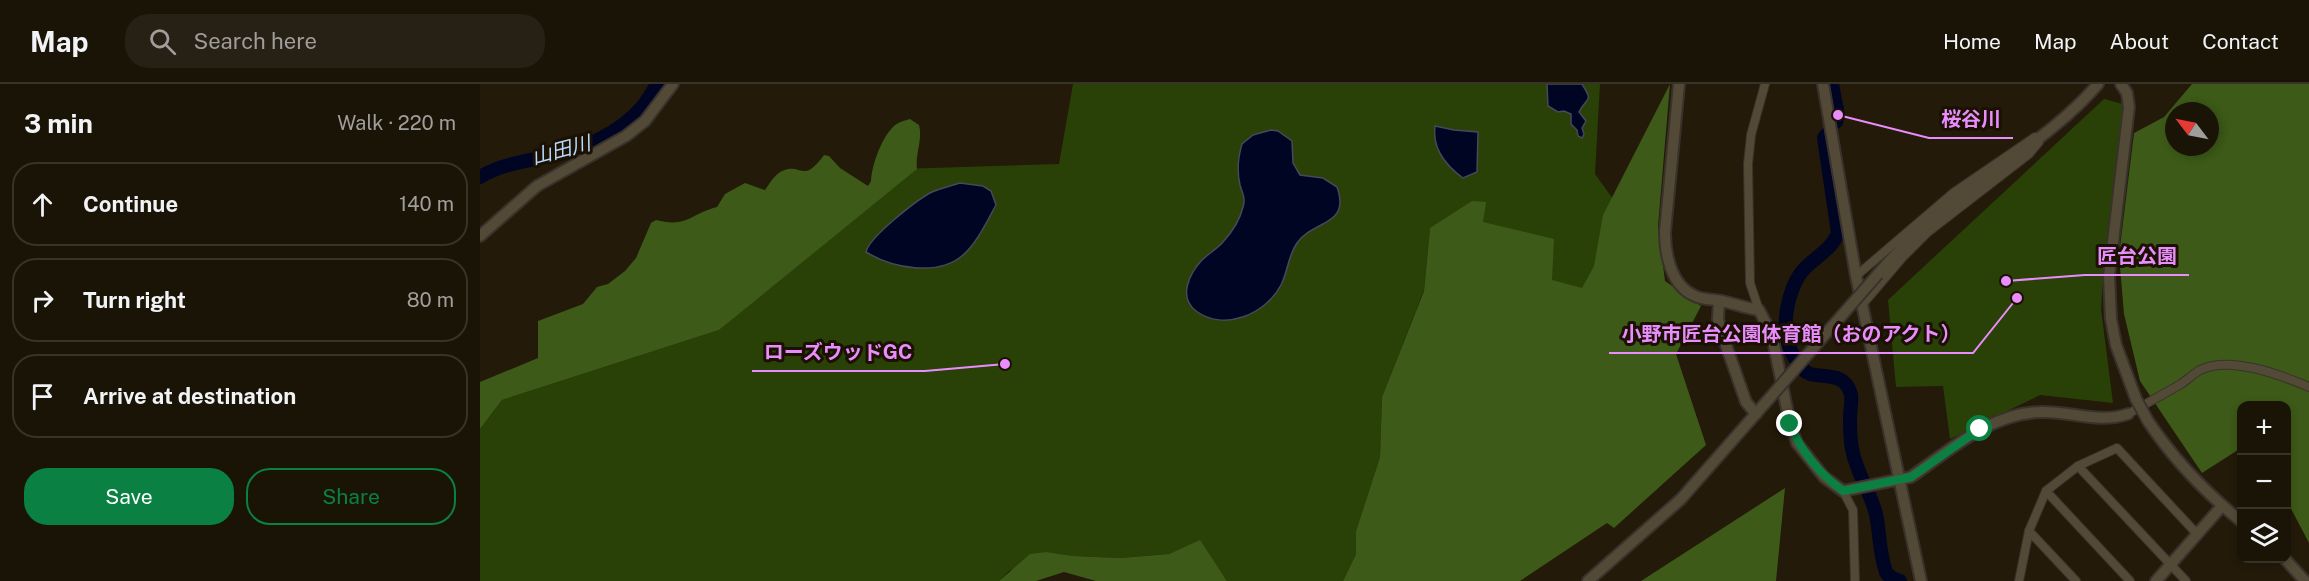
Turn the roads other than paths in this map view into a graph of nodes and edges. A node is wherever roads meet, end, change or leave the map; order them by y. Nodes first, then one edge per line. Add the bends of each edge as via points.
1 (673, 84) edge
2 (1679, 84) edge
3 (1765, 84) edge
4 (1823, 84) edge
5 (2098, 84) edge
6 (2121, 84) edge
7 (2052, 127) junction
8 (480, 236) edge
9 (1856, 276) junction
10 (1719, 301) junction
11 (1862, 305) junction
12 (1759, 310) junction
13 (2309, 387) edge
14 (1758, 411) junction
15 (2128, 414) joint
16 (2078, 466) junction
17 (1901, 481) junction
18 (1843, 491) junction
19 (2046, 491) junction
20 (2222, 506) junction
21 (2237, 519) edge
22 (2029, 531) junction
23 (2198, 535) junction
24 (2289, 563) edge
25 (2170, 565) junction
26 (1588, 581) edge
27 (1855, 581) edge
28 (1921, 581) edge
29 (2019, 581) edge
30 (2076, 581) edge
31 (2130, 581) edge
32 (2156, 581) edge
33 (2186, 581) edge
34 (2305, 581) edge

1 - 8 street via 645,121 626,136 537,186
2 - 10 street via 1665,252 1671,270 1693,296
3 - 12 street via 1751,135 1748,164 1750,283
4 - 9 street
5 - 7 street
6 - 20 street, bridge via 2129,107 2109,276 2116,345 2148,422 2170,452
7 - 9 street via 2021,144 1953,193
7 - 11 street via 2030,154 1928,232
7 - 14 street, bridge via 1918,232
9 - 11 street
10 - 12 street
10 - 14 street via 1721,331 1746,402
11 - 17 street
12 - 18 street via 1772,335 1797,443 1824,477
13 - 15 street via 2256,368 2216,367 2201,370
14 - 26 street via 1681,500
15 - 17 street via 2112,419 2067,412 2012,416 1980,429
16 - 19 street
16 - 23 street via 2117,448
16 - 25 street
17 - 18 street
17 - 28 street
18 - 27 street via 1853,510
19 - 22 street
19 - 31 street
20 - 21 street
20 - 23 street
22 - 29 street
22 - 30 street
23 - 25 street
24 - 34 street
25 - 32 street
25 - 33 street

